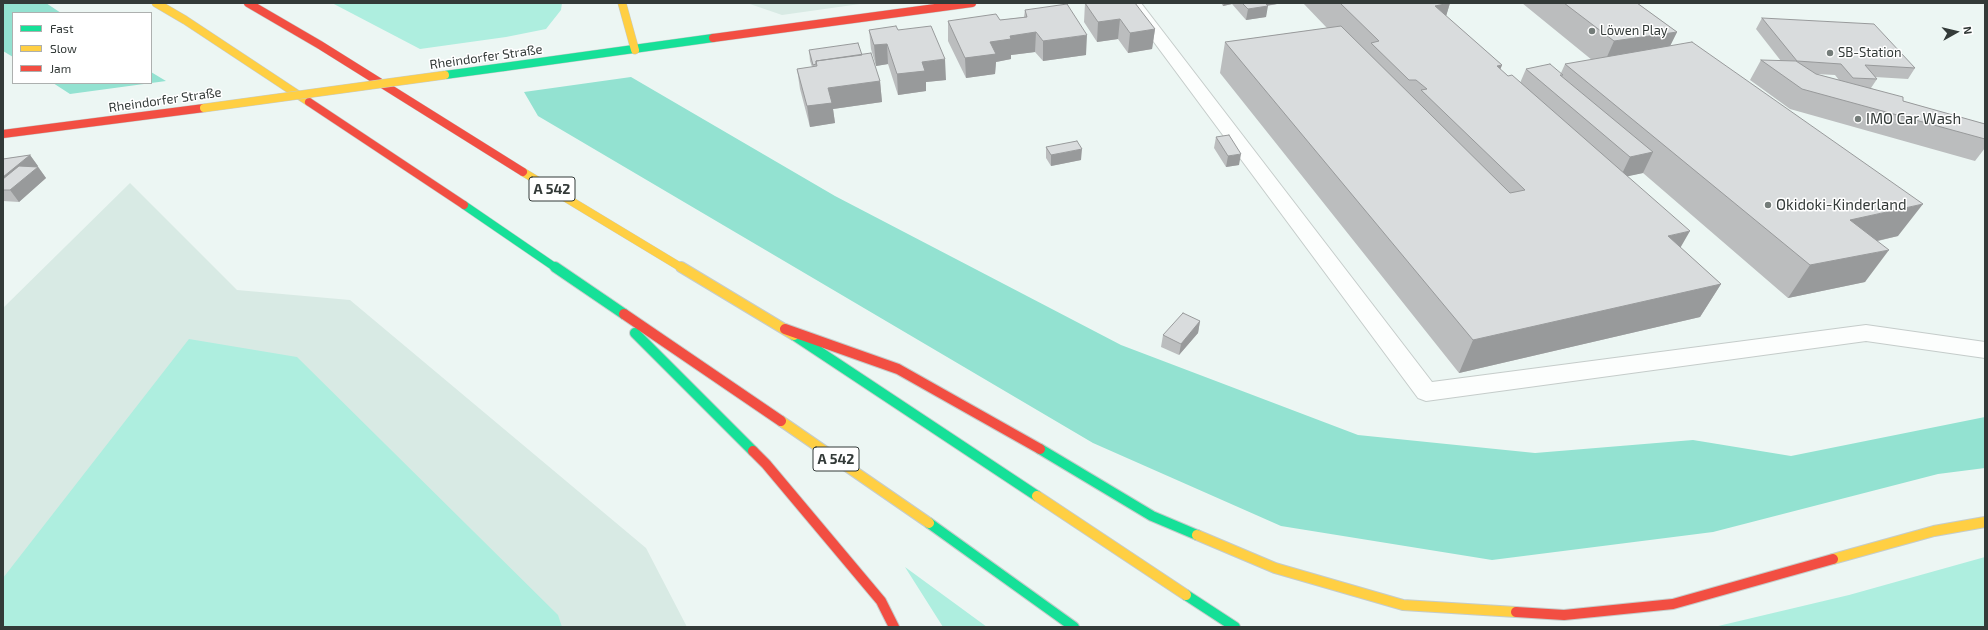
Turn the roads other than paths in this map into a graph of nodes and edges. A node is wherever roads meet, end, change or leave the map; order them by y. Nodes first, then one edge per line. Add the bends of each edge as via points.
1 (156, 3) edge
2 (248, 3) edge
3 (622, 3) edge
4 (972, 3) edge
5 (1133, 3) edge
6 (635, 50) junction
7 (3, 134) edge
8 (596, 294) junction
9 (785, 329) junction
10 (1985, 350) edge
11 (1985, 522) edge
12 (894, 627) edge
13 (1074, 627) edge
14 (1235, 627) edge

1 - 8 main road, A 542
2 - 9 main road, A 542
3 - 6 main road
4 - 6 main road, Rheindorfer Straße
5 - 10 lane via 1426,392 1866,333
6 - 7 main road, Rheindorfer Straße, bridge
8 - 12 main road via 766,464 881,601
8 - 13 main road, A 542 via 928,522
9 - 11 main road via 898,369 1032,444 1152,516 1275,568 1403,605 1564,615 1673,604 1934,531
9 - 14 main road, A 542

